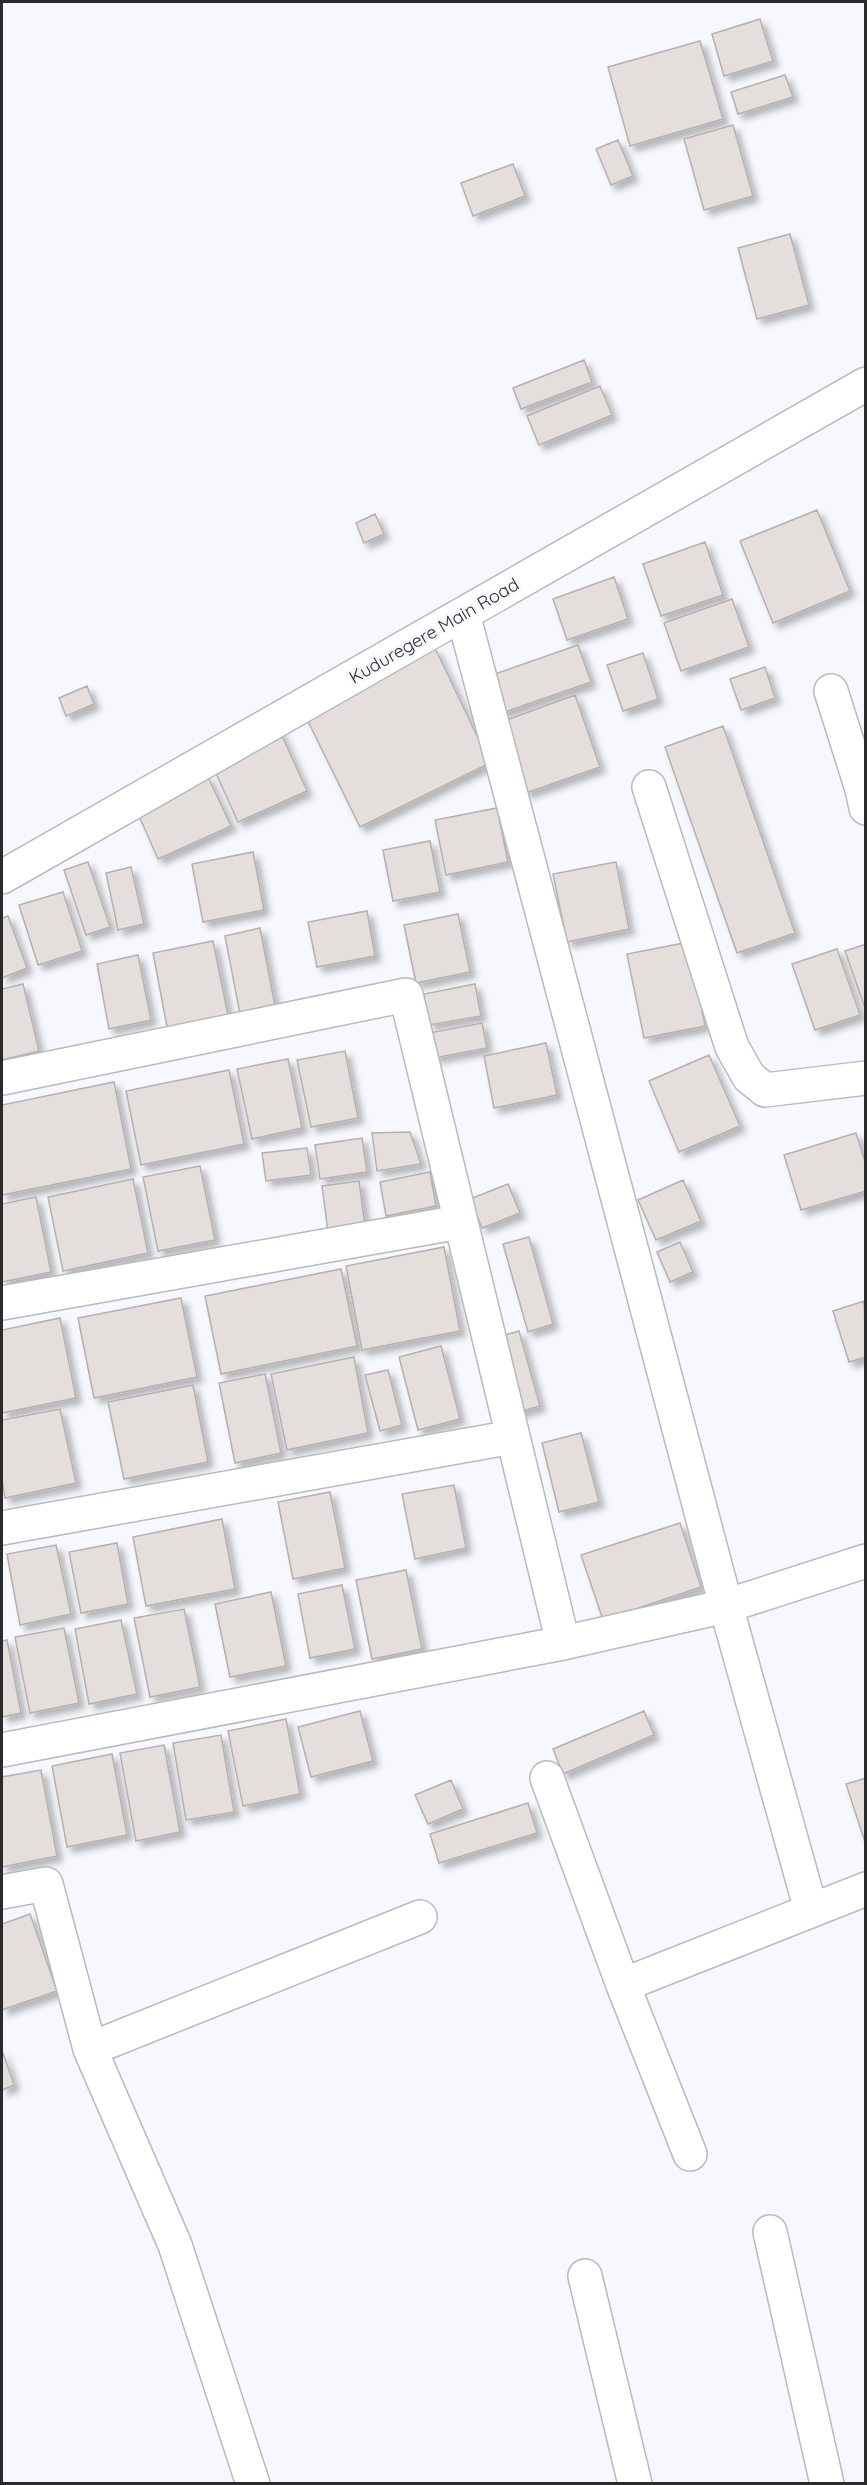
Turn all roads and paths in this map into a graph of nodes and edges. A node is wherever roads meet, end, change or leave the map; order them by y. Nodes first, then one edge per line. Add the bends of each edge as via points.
1 (866, 384) edge
2 (463, 614) junction
3 (831, 691) dead end
4 (649, 787) dead end
5 (864, 795) edge
6 (2, 877) edge
7 (2, 1078) edge
8 (866, 1078) edge
9 (460, 1222) junction
10 (2, 1303) edge
11 (513, 1437) junction
12 (2, 1528) edge
13 (866, 1561) edge
14 (726, 1606) junction
15 (563, 1643) junction
16 (2, 1750) edge
17 (547, 1778) dead end
18 (866, 1889) edge
19 (2, 1892) edge
20 (812, 1910) junction
21 (420, 1917) dead end
22 (623, 1985) junction
23 (90, 2049) junction
24 (690, 2154) dead end
25 (770, 2232) dead end
26 (585, 2276) dead end
27 (253, 2484) edge
28 (635, 2484) edge
29 (827, 2484) edge

1 - 2 street, Kuduregere Main Road
2 - 6 street, Kuduregere Main Road
2 - 14 street
3 - 5 street
4 - 8 street via 732,1047 749,1077 765,1090
7 - 9 street via 406,995
9 - 10 street
9 - 11 street
11 - 12 street
11 - 15 street
13 - 14 street
14 - 15 street
14 - 20 street
15 - 16 street
17 - 22 street
18 - 20 street
19 - 23 street via 45,1884
20 - 22 street
21 - 23 street
22 - 24 street
23 - 27 street via 175,2245
25 - 29 street
26 - 28 street

